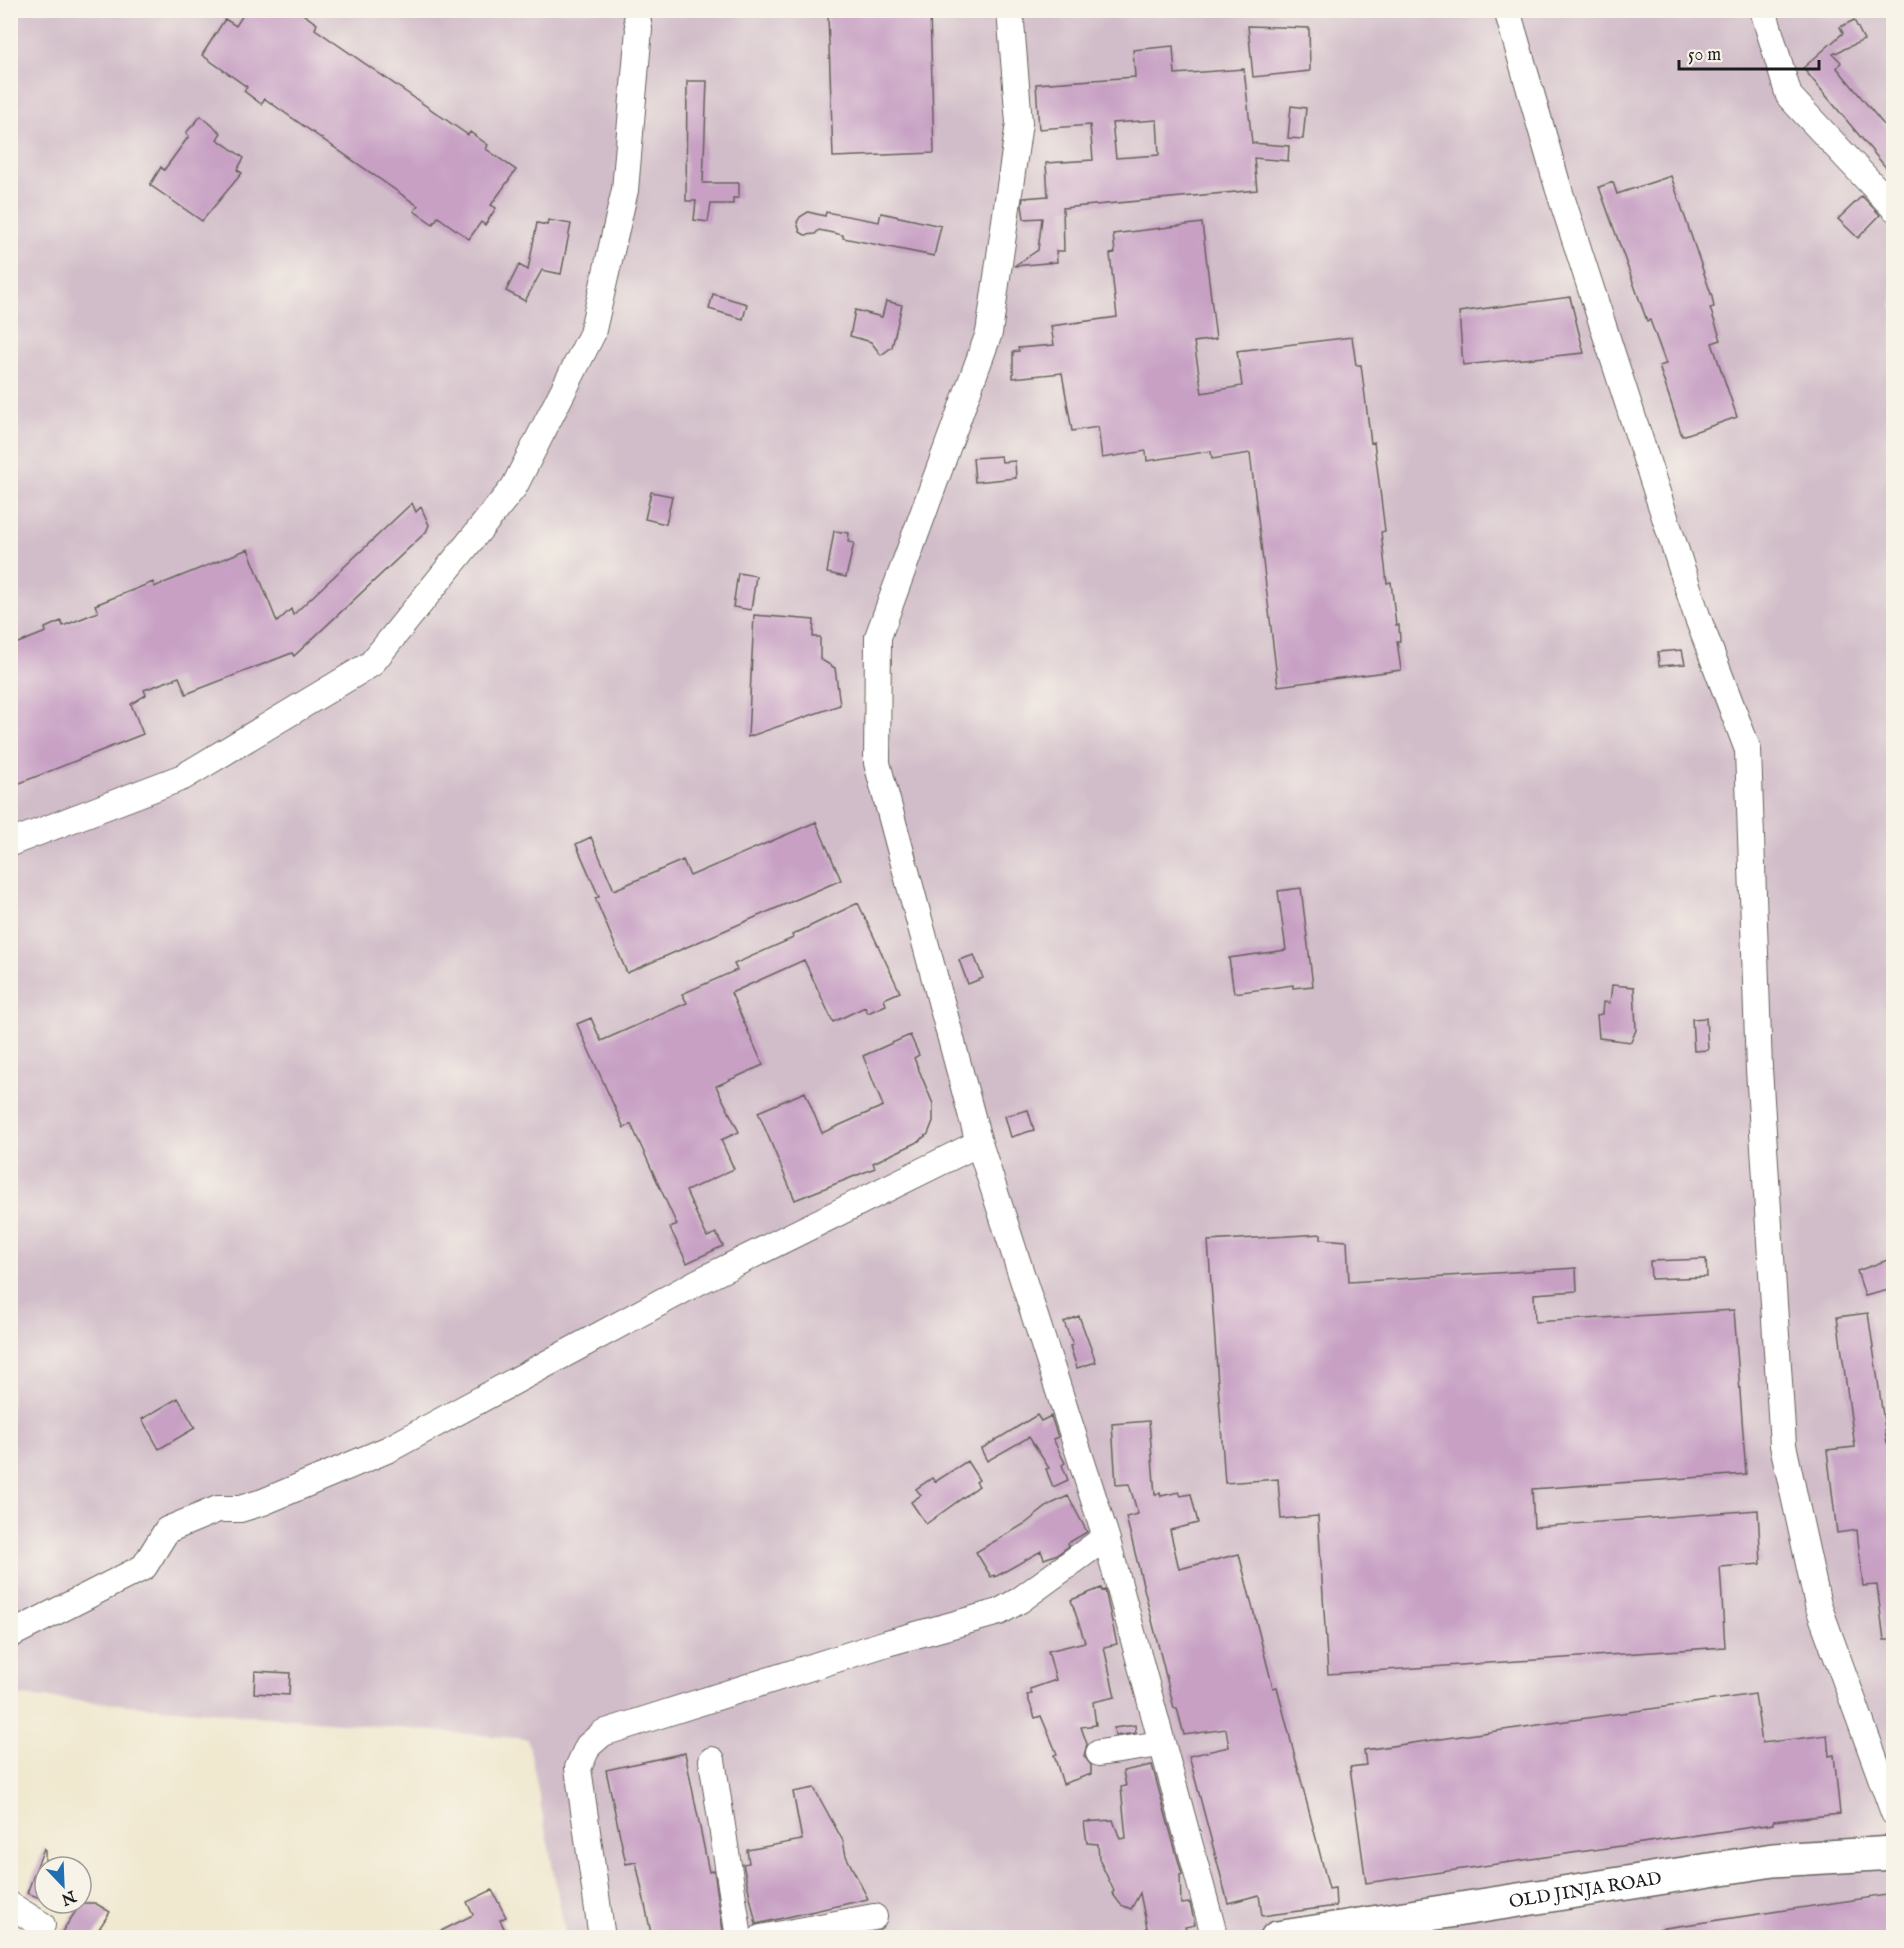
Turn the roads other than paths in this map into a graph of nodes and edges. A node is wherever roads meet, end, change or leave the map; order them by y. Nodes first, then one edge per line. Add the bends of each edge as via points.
1 (636, 10) edge
2 (1010, 10) edge
3 (1507, 10) edge
4 (1763, 10) edge
5 (1893, 207) edge
6 (10, 843) edge
7 (979, 1143) junction
8 (1106, 1537) junction
9 (10, 1635) edge
10 (1161, 1744) junction
11 (1099, 1753) dead end
12 (712, 1760) dead end
13 (1893, 1813) edge
14 (1893, 1853) edge
15 (10, 1905) edge
16 (874, 1917) dead end
17 (42, 1924) dead end
18 (602, 1938) edge
19 (739, 1938) edge
20 (761, 1938) edge
21 (1215, 1938) edge
22 (1277, 1938) edge

1 - 6 street via 639,29 625,190 592,334 514,487 371,664 183,777
2 - 7 street via 1019,123 989,333 878,637 877,763
3 - 13 street via 1558,188 1693,604 1748,750 1759,1070 1783,1444 1818,1605
4 - 5 street via 1789,96
7 - 8 street
7 - 9 street via 698,1282 389,1449 262,1502 240,1509 218,1509 167,1530 144,1567
8 - 10 street
8 - 18 street via 999,1612 887,1643 603,1733 588,1746 578,1768
10 - 11 street
10 - 21 street
12 - 19 street
14 - 22 main road, OLD JINJA ROAD via 1773,1860
15 - 17 street
16 - 20 street

